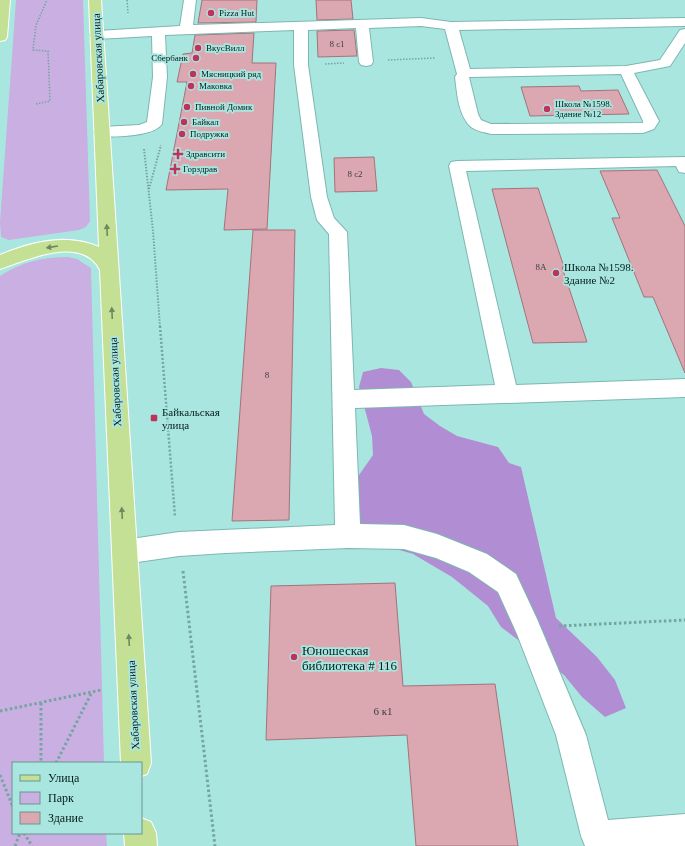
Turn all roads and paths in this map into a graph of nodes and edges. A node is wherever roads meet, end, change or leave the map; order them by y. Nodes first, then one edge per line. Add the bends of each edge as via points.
1 (4, 0) edge
2 (47, 0) edge
3 (94, 0) edge
4 (127, 0) edge
5 (190, 0) edge
6 (685, 22) edge
7 (362, 23) junction
8 (301, 26) junction
9 (451, 26) junction
10 (186, 30) junction
11 (158, 31) junction
12 (130, 33) junction
13 (685, 33) edge
14 (97, 35) junction
15 (0, 37) edge
16 (366, 62) dead end
17 (626, 70) junction
18 (464, 74) junction
19 (36, 104) dead end
20 (142, 129) junction
21 (102, 132) junction
22 (162, 139) dead end
23 (685, 168) edge
24 (149, 192) junction
25 (0, 262) edge
26 (110, 269) junction
27 (685, 388) edge
28 (508, 394) junction
29 (344, 399) junction
30 (348, 536) junction
31 (179, 544) junction
32 (124, 552) junction
33 (685, 620) edge
34 (528, 628) junction
35 (102, 690) dead end
36 (92, 692) junction
37 (41, 703) junction
38 (0, 711) edge
39 (41, 762) edge
40 (57, 762) edge
41 (136, 762) edge
42 (0, 775) edge
43 (12, 805) edge
44 (685, 830) edge
45 (20, 834) edge
46 (25, 834) edge
47 (140, 834) edge
48 (597, 841) edge
49 (15, 846) edge
50 (32, 846) edge
51 (141, 846) edge
52 (215, 846) edge

1 - 15 main road
2 - 19 path via 36,26 33,50 48,51 50,101
3 - 14 main road, Хабаровская улица
4 - 12 path
5 - 10 lane
6 - 9 lane
7 - 8 lane
7 - 9 lane via 421,22
7 - 16 lane
8 - 10 lane
8 - 29 lane via 301,65 319,197 326,220 338,232
9 - 18 lane
10 - 11 lane
11 - 12 lane
11 - 20 lane via 160,77 154,124
12 - 14 lane
13 - 17 lane via 666,63
14 - 21 main road, Хабаровская улица
17 - 18 lane
17 - 18 lane via 651,121 649,126 491,129 475,122 472,116 462,77
20 - 21 lane
20 - 24 path
26 -> 21 main road, Хабаровская улица
22 - 24 path
23 - 28 lane via 681,161 457,166
24 - 31 path via 174,511
26 -> 25 main road via 101,254 84,247 61,246 35,250
32 -> 26 main road, Хабаровская улица
27 - 28 lane
28 - 29 lane
29 - 30 lane
30 - 31 lane
30 - 34 lane via 404,537 437,546 478,563 507,583
31 - 32 lane
31 - 52 path
41 -> 32 main road, Хабаровская улица
33 - 34 path
34 - 48 lane via 571,735
35 - 36 path
36 - 37 path
36 - 40 path
37 - 38 path
37 - 39 path
42 - 43 path
44 - 48 lane
45 - 49 path
46 - 50 path
47 - 51 main road

